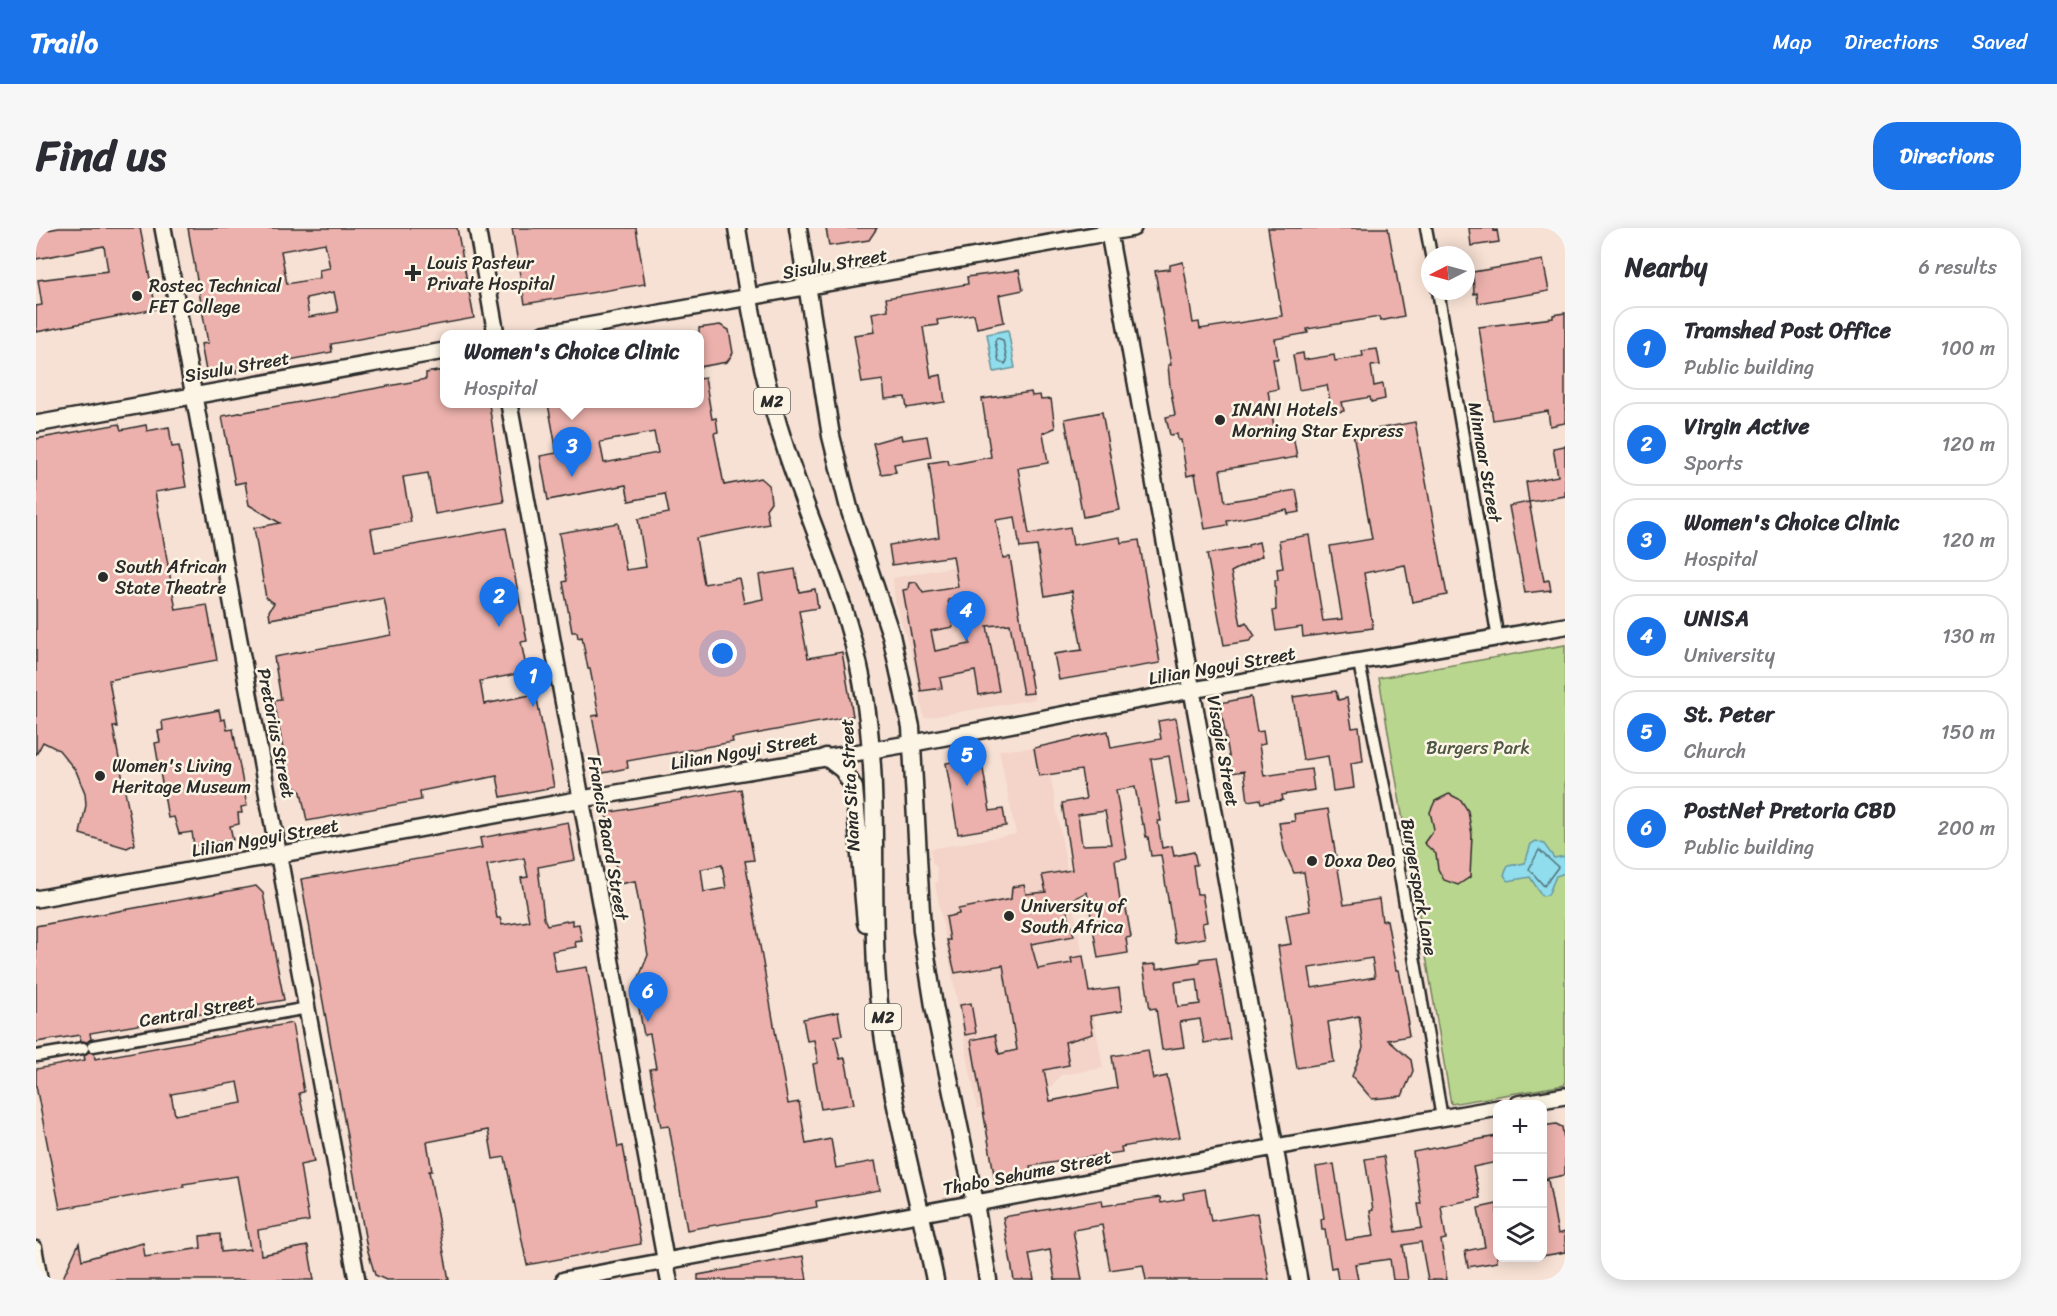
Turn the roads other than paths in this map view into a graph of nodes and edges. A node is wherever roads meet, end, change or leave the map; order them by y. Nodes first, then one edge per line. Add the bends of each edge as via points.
1 (163, 228) edge
2 (477, 228) edge
3 (737, 228) edge
4 (798, 228) edge
5 (1133, 228) edge
6 (1426, 228) edge
7 (1108, 230) edge
8 (1429, 246) edge
9 (809, 288) junction
10 (749, 299) junction
11 (1440, 300) edge
12 (495, 330) edge
13 (567, 330) edge
14 (440, 352) edge
15 (193, 395) junction
16 (510, 408) edge
17 (36, 424) edge
18 (1565, 626) edge
19 (1498, 639) junction
20 (1359, 663) junction
21 (1192, 690) junction
22 (914, 743) junction
23 (871, 750) junction
24 (826, 757) junction
25 (582, 799) junction
26 (279, 856) junction
27 (36, 899) edge
28 (876, 968) junction
29 (308, 1008) junction
30 (36, 1056) edge
31 (1565, 1096) edge
32 (1542, 1100) edge
33 (1493, 1109) edge
34 (1442, 1118) junction
35 (1275, 1147) junction
36 (975, 1203) junction
37 (921, 1213) junction
38 (36, 1246) edge
39 (666, 1260) junction
40 (42, 1280) edge
41 (357, 1280) edge
42 (564, 1280) edge
43 (669, 1280) edge
44 (935, 1280) edge
45 (988, 1280) edge
46 (1299, 1280) edge

1 - 15 street, Pretorius Street
2 - 12 street
3 - 10 main road, Nana Sita Street / M2
4 - 9 main road
5 - 7 street, Sisulu Street
6 - 8 street
7 - 9 street, Sisulu Street
7 - 21 street, Visagie Street
9 - 10 street, Sisulu Street
9 - 22 main road via 833,446 891,635
10 - 13 street, Sisulu Street
10 - 23 main road, Nana Sita Street / M2 via 785,447 856,652
11 - 19 street, Minnaar Street
14 - 15 street, Sisulu Street
15 - 17 street, Sisulu Street
15 - 26 street, Pretorius Street
16 - 25 street, Francis Baard Street
18 - 19 street, Lilian Ngoyi Street
19 - 20 street, Lilian Ngoyi Street
20 - 21 street, Lilian Ngoyi Street
20 - 34 street, Burgerspark Lane
21 - 22 street, Lilian Ngoyi Street
21 - 35 street, Visagie Street
22 - 23 street, Lilian Ngoyi Street
22 - 36 main road via 922,931
23 - 24 street, Lilian Ngoyi Street
23 - 28 main road, Nana Sita Street / M2
24 - 25 street, Lilian Ngoyi Street
24 - 28 main road via 843,770 854,788 861,890
25 - 26 street, Lilian Ngoyi Street
25 - 39 street, Francis Baard Street
26 - 27 street, Lilian Ngoyi Street
26 - 29 street, Pretorius Street
28 - 37 main road, Nana Sita Street / M2 via 899,1126
29 - 30 street, Central Street
29 - 41 street, Pretorius Street
31 - 32 street
33 - 34 street, Thabo Sehume Street
34 - 35 street, Thabo Sehume Street
35 - 36 street, Thabo Sehume Street
35 - 46 street, Visagie Street
36 - 37 street, Thabo Sehume Street
36 - 45 main road
37 - 39 street, Thabo Sehume Street
37 - 44 main road, Nana Sita Street / M2
38 - 40 street
39 - 42 street, Thabo Sehume Street
39 - 43 street, Francis Baard Street

